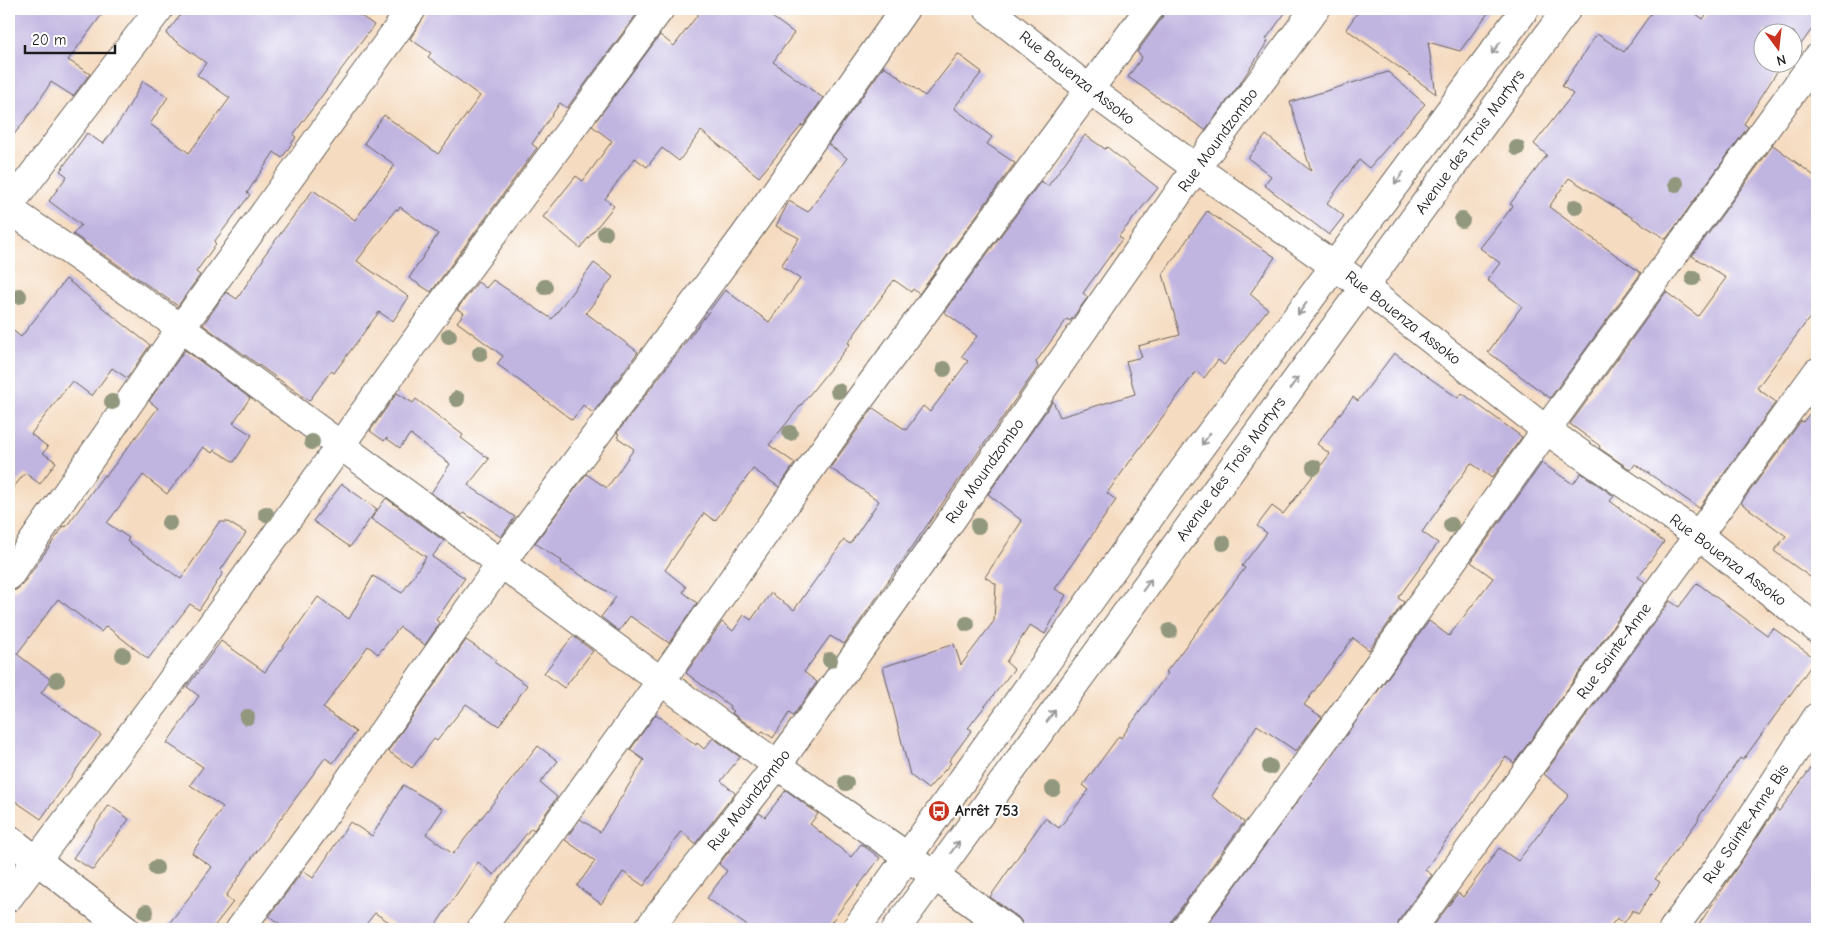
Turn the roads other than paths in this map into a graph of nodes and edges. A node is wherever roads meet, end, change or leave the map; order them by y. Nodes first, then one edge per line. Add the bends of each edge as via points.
1 (159, 9) edge
2 (412, 9) edge
3 (660, 9) edge
4 (905, 9) edge
5 (988, 9) edge
6 (1149, 9) edge
7 (1316, 9) edge
8 (1525, 9) edge
9 (1567, 9) edge
10 (1817, 58) edge
11 (1090, 90) junction
12 (1196, 168) junction
13 (9, 207) edge
14 (1334, 266) junction
15 (1364, 287) junction
16 (181, 328) junction
17 (1817, 372) edge
18 (1546, 430) junction
19 (341, 445) junction
20 (1698, 535) junction
21 (501, 564) junction
22 (9, 576) edge
23 (1817, 629) edge
24 (661, 681) junction
25 (1817, 717) edge
26 (778, 764) junction
27 (9, 839) edge
28 (908, 856) junction
29 (37, 860) junction
30 (934, 877) junction
31 (9, 898) edge
32 (126, 929) edge
33 (240, 929) edge
34 (481, 929) edge
35 (648, 929) edge
36 (856, 929) edge
37 (896, 929) edge
38 (1008, 929) edge
39 (1185, 929) edge
40 (1412, 929) edge
41 (1673, 929) edge

1 - 13 street
2 - 16 street
3 - 19 street
4 - 21 street via 745,235
5 - 11 street, Rue Bouenza Assoko
6 - 11 street
7 - 12 street, Rue Moundzombo
8 -> 14 street
9 - 15 street, Avenue des Trois Martyrs
10 - 18 street
11 - 12 street, Rue Bouenza Assoko
11 - 24 street via 849,414
12 - 14 street, Rue Bouenza Assoko
12 - 26 street, Rue Moundzombo
13 - 16 street
14 - 15 street, Rue Bouenza Assoko
14 -> 28 street via 1184,469
15 - 18 street, Rue Bouenza Assoko
30 -> 15 street, Avenue des Trois Martyrs
16 - 19 street
16 - 22 street
17 - 20 street, Rue Sainte-Anne
18 - 20 street, Rue Bouenza Assoko
18 - 39 street
19 - 21 street
19 - 29 street
20 - 23 street, Rue Bouenza Assoko
20 - 40 street, Rue Sainte-Anne
21 - 24 street
21 - 33 street via 319,823
24 - 26 street
24 - 34 street
25 - 41 street, Rue Sainte-Anne Bis via 1726,858
26 - 28 street
26 - 35 street, Rue Moundzombo
27 - 29 street
28 - 30 street
28 - 36 street
29 - 31 street
29 - 32 street
30 - 37 street, Avenue des Trois Martyrs
30 - 38 street

